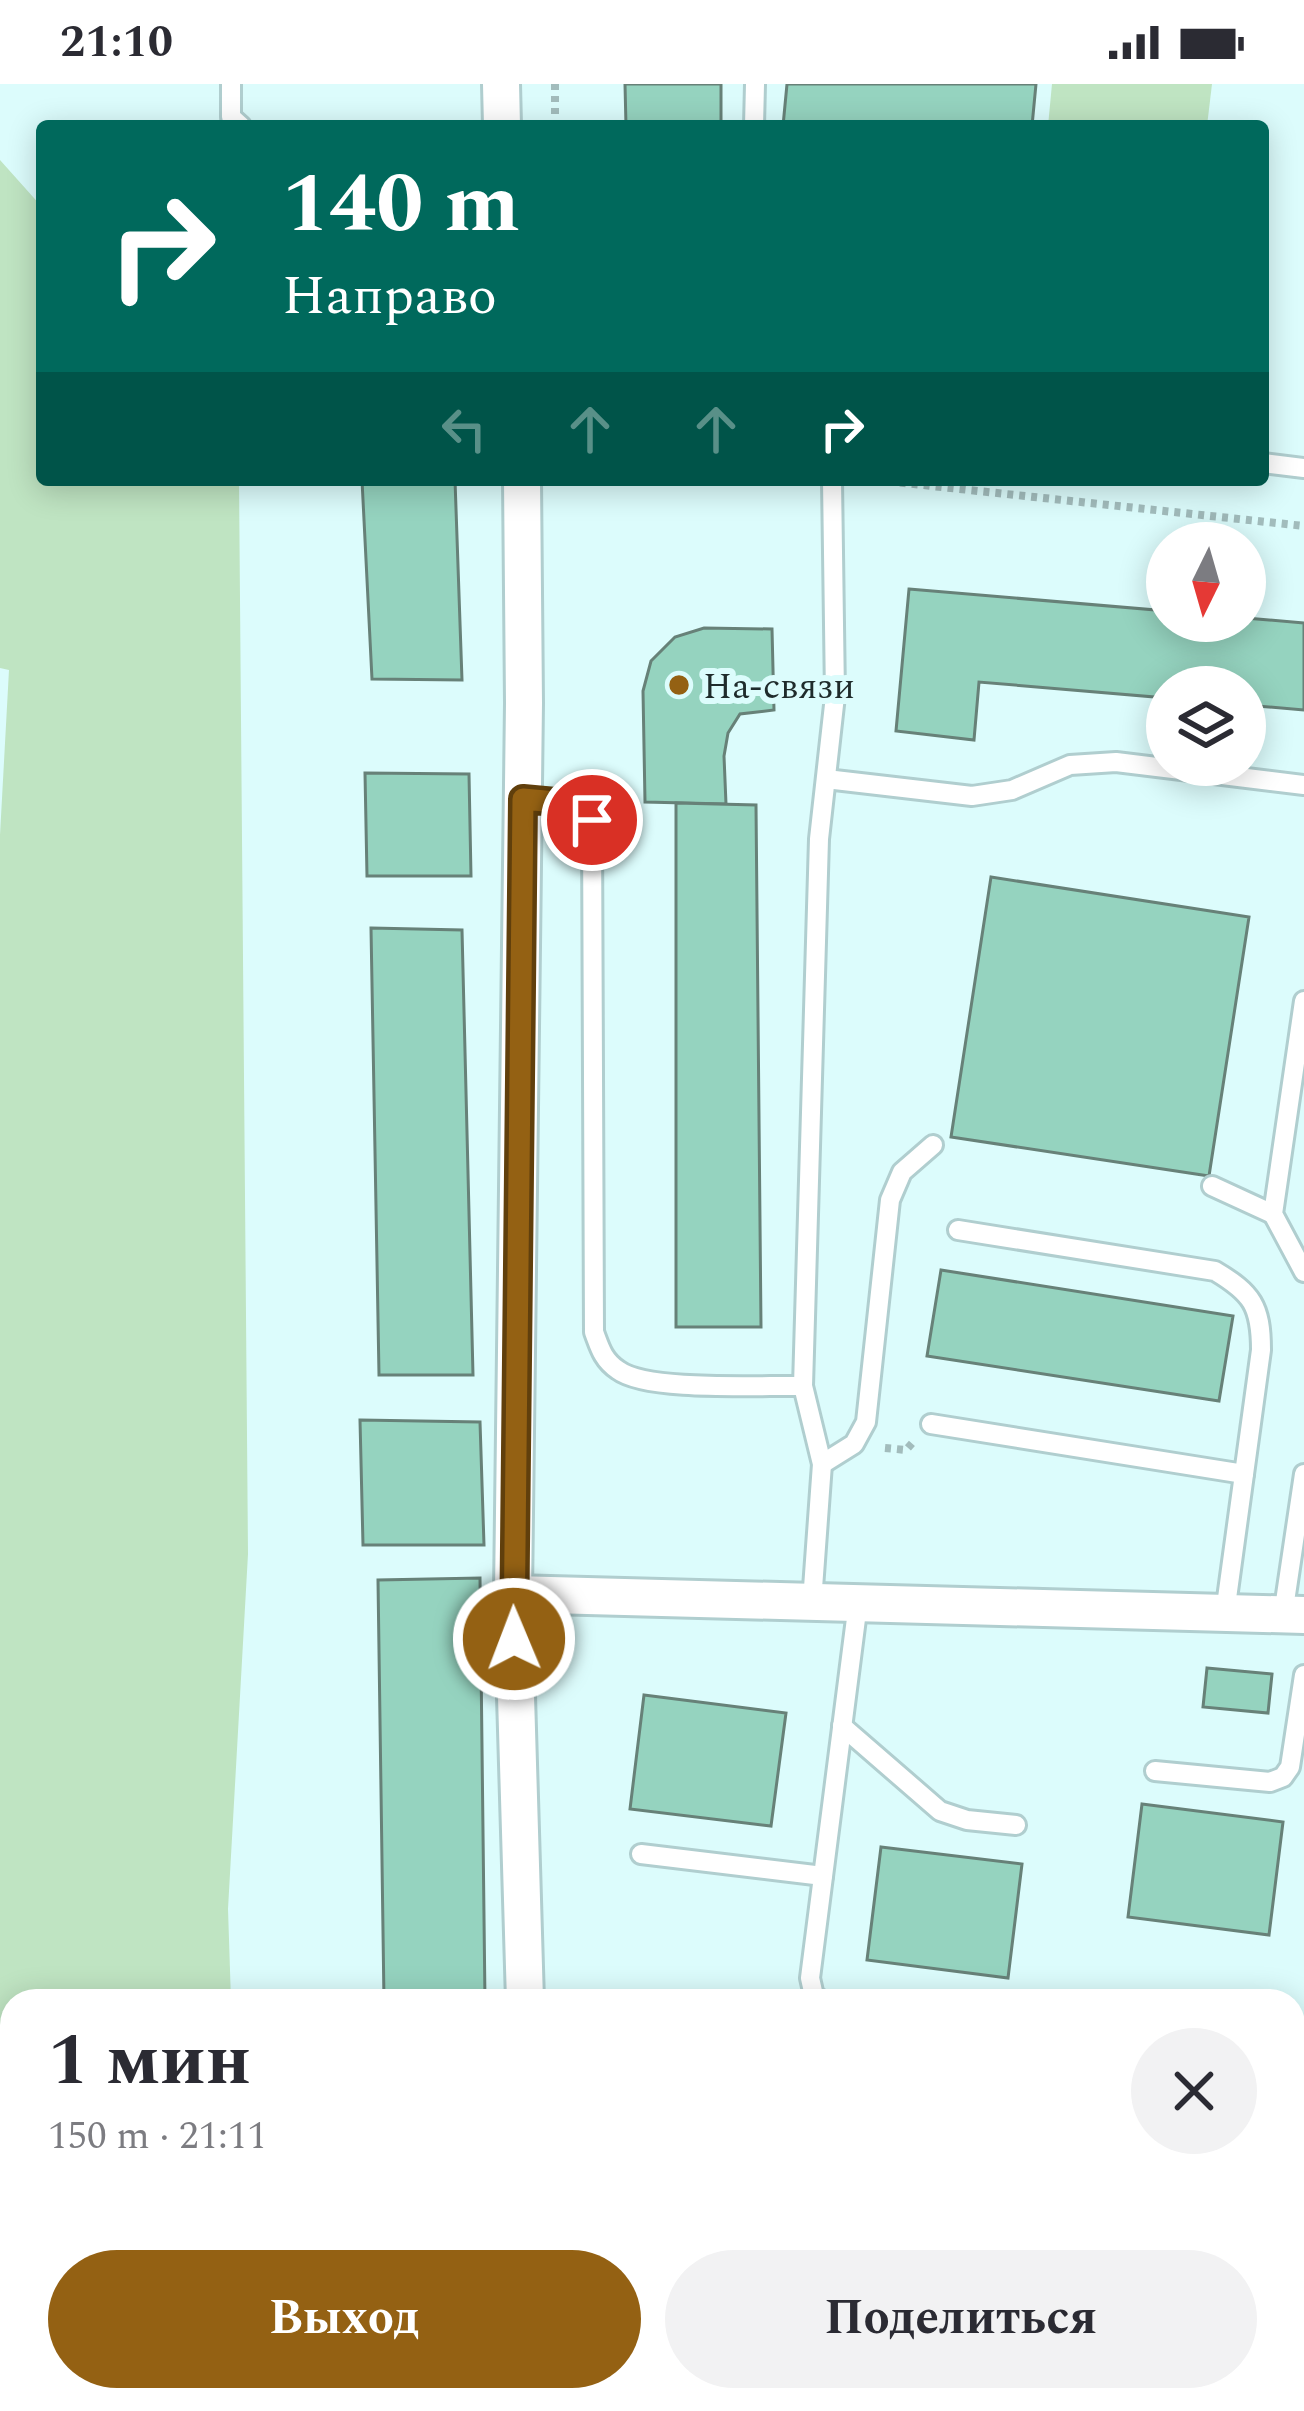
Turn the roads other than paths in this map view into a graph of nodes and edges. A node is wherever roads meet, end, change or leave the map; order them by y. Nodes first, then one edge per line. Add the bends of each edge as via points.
1 (231, 84) edge
2 (501, 84) edge
3 (755, 84) edge
4 (234, 120) edge
5 (502, 120) edge
6 (754, 120) edge
7 (1269, 464) edge
8 (1304, 468) edge
9 (521, 486) edge
10 (832, 486) edge
11 (826, 779) junction
12 (1304, 785) edge
13 (523, 799) junction
14 (1304, 1000) edge
15 (933, 1145) dead end
16 (1211, 1186) dead end
17 (1273, 1214) junction
18 (958, 1230) dead end
19 (1304, 1272) edge
20 (802, 1386) junction
21 (932, 1424) dead end
22 (822, 1463) junction
23 (1244, 1474) junction
24 (1304, 1474) edge
25 (513, 1594) junction
26 (812, 1602) junction
27 (858, 1603) junction
28 (1225, 1613) junction
29 (1293, 1615) edge
30 (1304, 1676) edge
31 (842, 1726) junction
32 (1155, 1771) dead end
33 (1016, 1825) dead end
34 (641, 1854) dead end
35 (823, 1876) junction
36 (525, 1989) edge
37 (812, 1989) edge

1 - 4 lane
2 - 5 street
3 - 6 lane
7 - 8 lane
9 - 13 street
10 - 11 lane via 835,696
11 - 12 lane via 972,796 1012,790 1070,765 1116,762
11 - 20 lane
13 - 20 lane via 577,804 592,820 595,1331 602,1356 646,1382
13 - 25 street
14 - 17 lane
15 - 22 lane via 902,1172 890,1200 866,1422 854,1444
16 - 17 lane
17 - 19 lane
18 - 23 lane via 1214,1271 1245,1289 1261,1321 1261,1350
20 - 22 lane
21 - 23 lane
22 - 26 lane
23 - 28 lane
24 - 29 lane
25 - 26 street
25 - 36 street
26 - 27 street
27 - 28 street
27 - 31 lane
28 - 29 street
30 - 32 lane via 1283,1778
31 - 33 lane via 940,1811
31 - 35 lane
34 - 35 lane
35 - 37 lane

